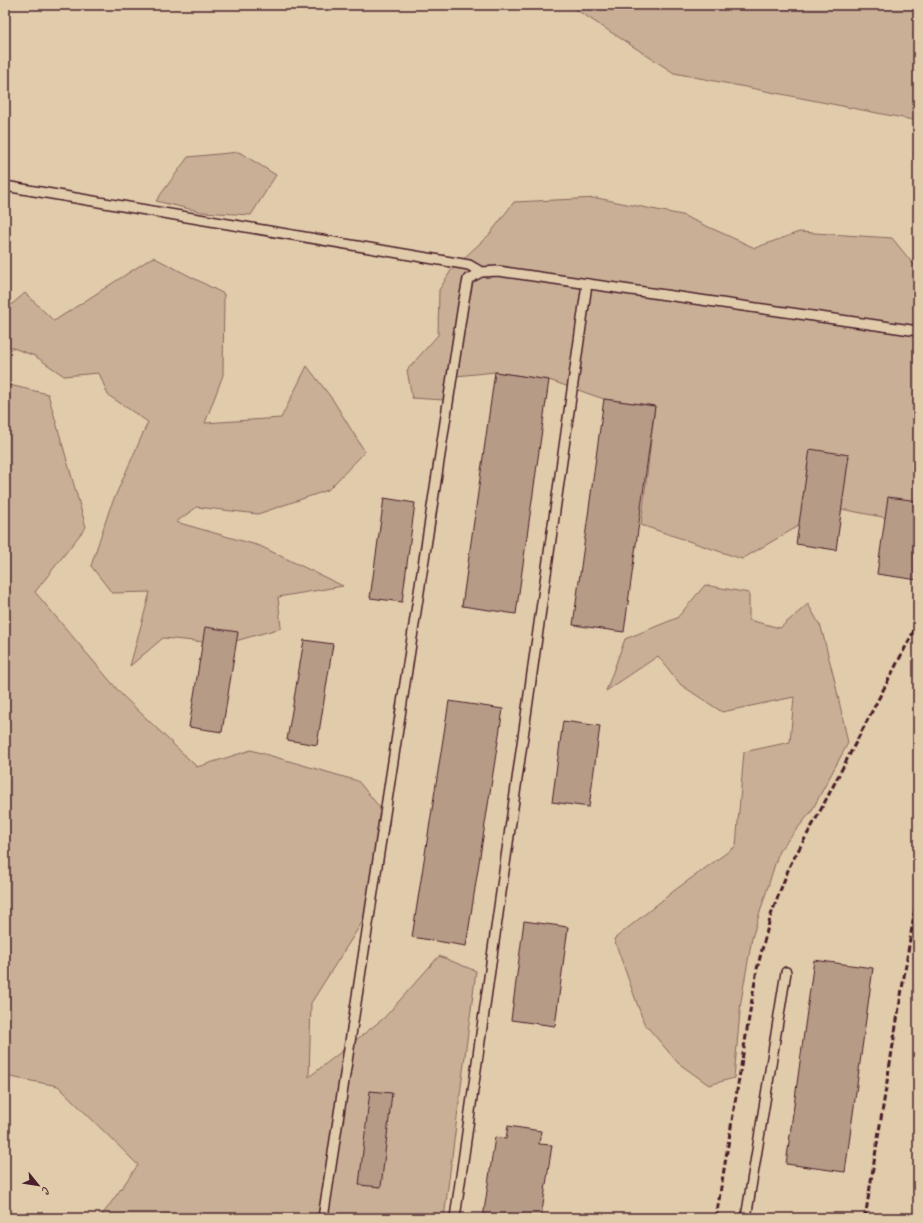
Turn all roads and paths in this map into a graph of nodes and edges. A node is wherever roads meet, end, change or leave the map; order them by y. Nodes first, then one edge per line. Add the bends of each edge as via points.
1 (5, 186) edge
2 (481, 272) junction
3 (587, 284) junction
4 (918, 331) edge
5 (786, 972) dead end
6 (323, 1218) edge
7 (455, 1218) edge
8 (746, 1218) edge

1 - 2 lane via 469,265
2 - 3 lane via 498,271
2 - 6 lane via 468,278 463,305
3 - 4 lane
3 - 7 lane
5 - 8 lane

